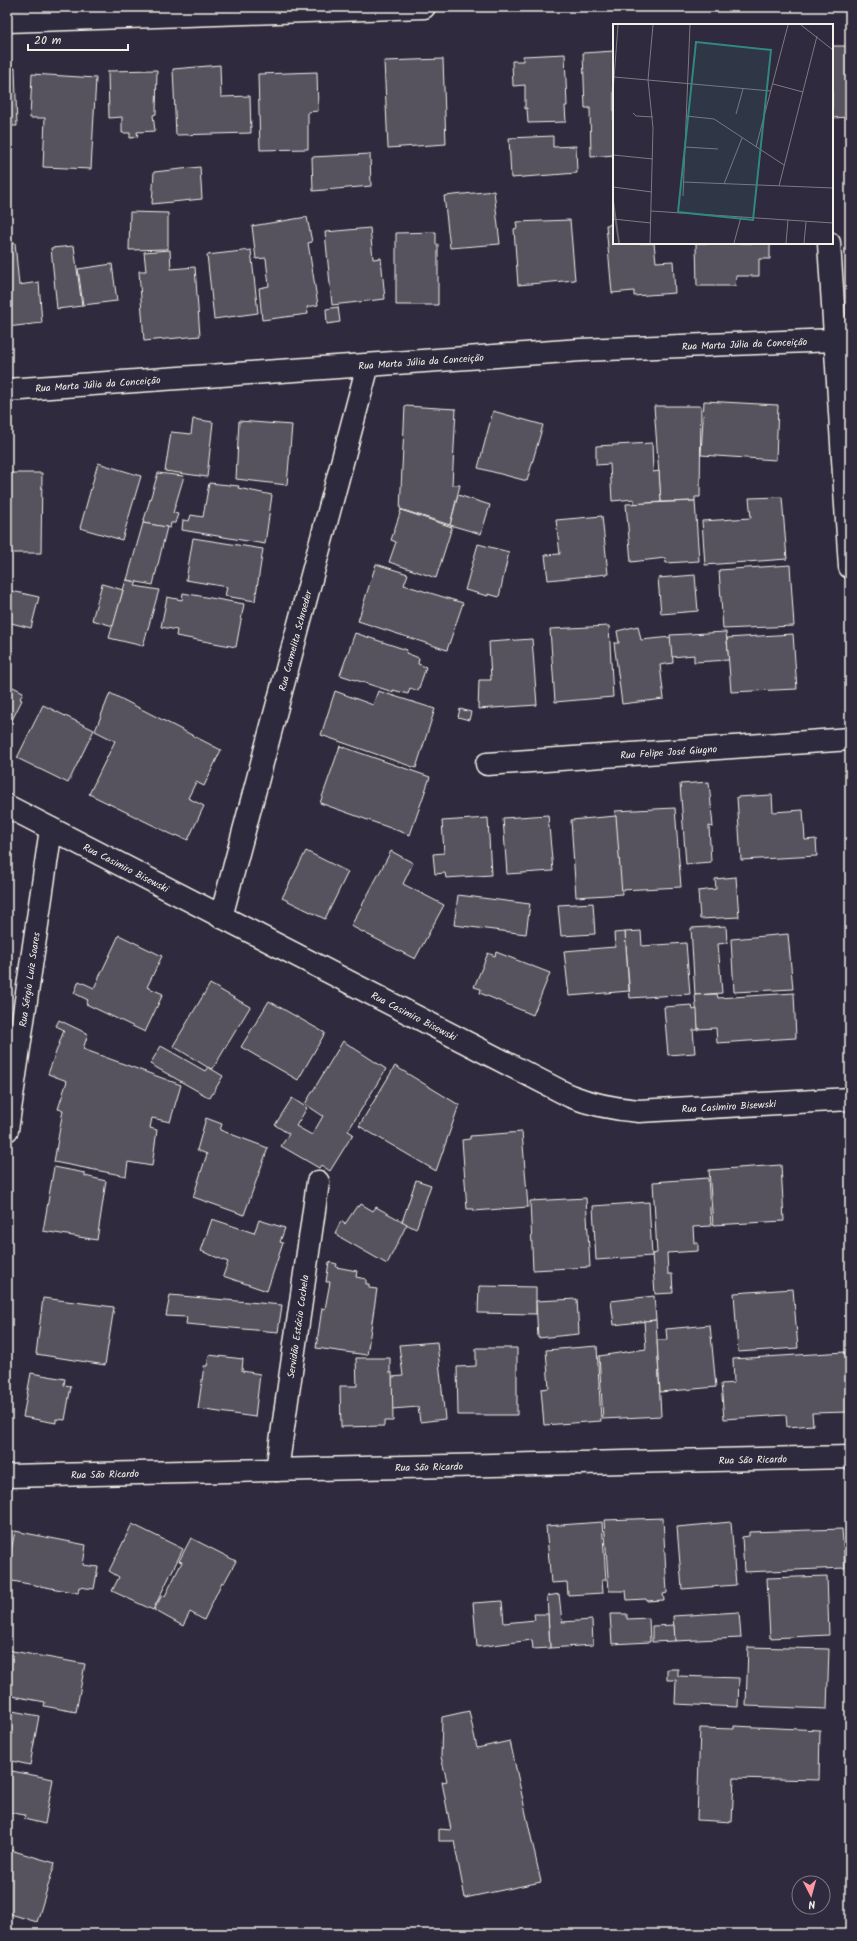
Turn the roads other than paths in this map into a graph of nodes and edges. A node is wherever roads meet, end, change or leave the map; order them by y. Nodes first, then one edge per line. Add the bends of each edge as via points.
1 (424, 7) edge
2 (147, 12) edge
3 (7, 21) edge
4 (829, 244) edge
5 (835, 340) junction
6 (368, 365) junction
7 (7, 390) edge
8 (850, 567) edge
9 (850, 739) edge
10 (487, 764) dead end
11 (7, 806) edge
12 (51, 829) junction
13 (222, 917) junction
14 (850, 1099) edge
15 (7, 1130) edge
16 (318, 1182) dead end
17 (850, 1458) edge
18 (277, 1470) junction
19 (7, 1476) edge

1 - 2 street
2 - 3 street
4 - 5 street
5 - 6 street, Rua Marta Júlia da Conceição via 588,350
5 - 8 street
6 - 7 street, Rua Marta Júlia da Conceição
6 - 13 street, Rua Carmelita Schroeder
9 - 10 street, Rua Felipe José Giugno
11 - 12 street, Rua Casimiro Bisewski
12 - 13 street, Rua Casimiro Bisewski
12 - 15 street, Rua Sérgio Luiz Soares
13 - 14 street, Rua Casimiro Bisewski via 570,1096 592,1104 639,1111
16 - 18 street, Servidão Estácio Cochela
17 - 18 street, Rua São Ricardo
18 - 19 street, Rua São Ricardo

